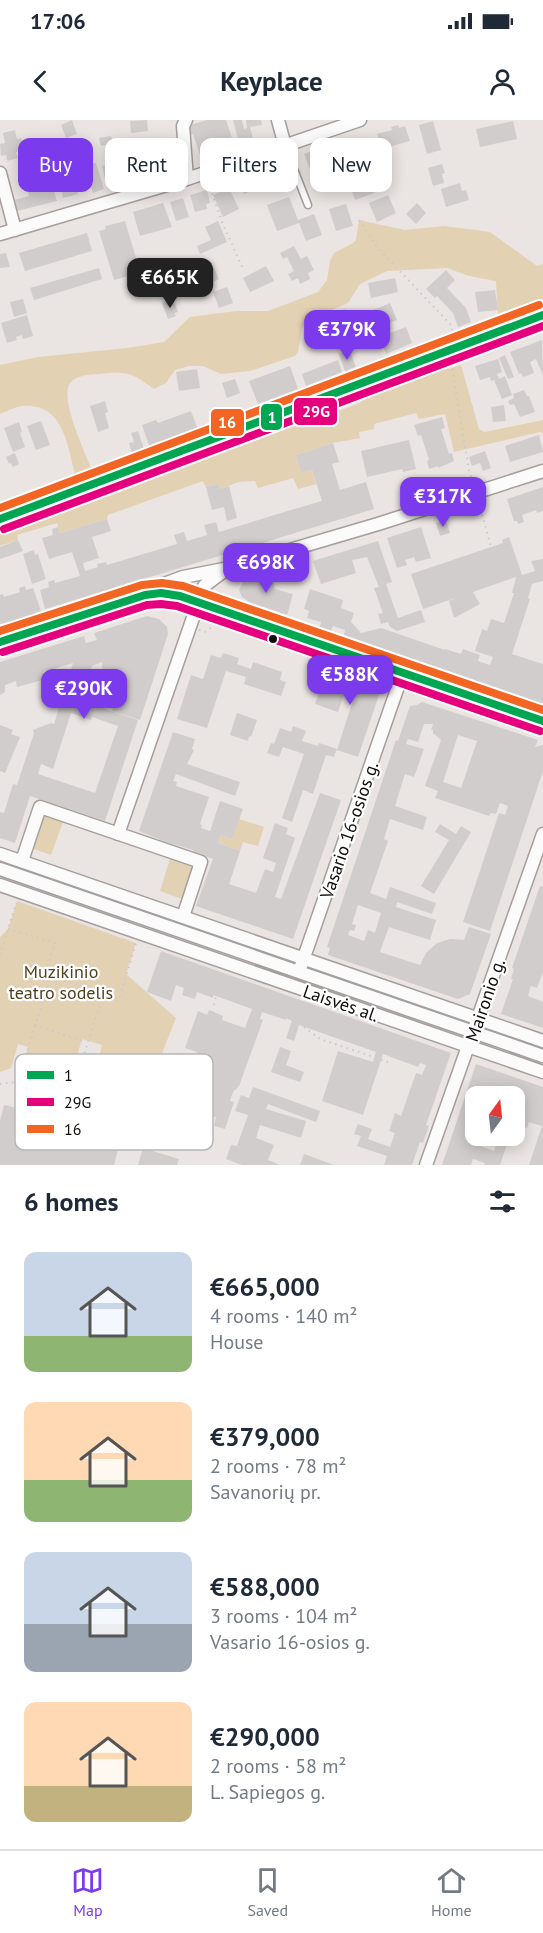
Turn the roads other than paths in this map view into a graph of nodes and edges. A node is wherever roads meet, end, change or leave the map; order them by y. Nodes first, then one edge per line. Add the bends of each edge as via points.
1 (186, 120) edge
2 (278, 120) edge
3 (360, 120) edge
4 (184, 138) edge
5 (283, 138) edge
6 (298, 141) edge
7 (0, 172) edge
8 (298, 179) edge
9 (143, 192) edge
10 (308, 205) dead end
11 (15, 230) junction
12 (0, 234) edge
13 (543, 315) edge
14 (543, 471) edge
15 (0, 519) edge
16 (229, 568) junction
17 (146, 595) junction
18 (198, 602) junction
19 (0, 642) edge
20 (403, 672) junction
21 (543, 721) edge
22 (118, 834) junction
23 (543, 834) edge
24 (0, 854) edge
25 (25, 862) junction
26 (0, 869) edge
27 (25, 878) junction
28 (0, 885) edge
29 (18, 897) junction
30 (147, 904) junction
31 (183, 917) junction
32 (143, 918) junction
33 (137, 938) junction
34 (305, 958) junction
35 (299, 972) junction
36 (292, 986) junction
37 (478, 1018) junction
38 (473, 1032) junction
39 (543, 1041) edge
40 (468, 1047) junction
41 (543, 1056) edge
42 (543, 1072) edge
43 (426, 1165) edge

1 - 4 street
2 - 5 street
3 - 6 street
7 - 11 street
8 - 10 lane
9 - 11 street
11 - 12 street
13 - 15 main road
14 - 16 street
16 - 17 street via 183,577 156,586
16 - 18 street via 204,586
17 - 18 main road via 161,593
17 - 19 main road
18 - 20 main road
18 - 22 street
20 - 21 main road
20 - 34 street, Vasario 16-osios g.
22 - 25 street via 40,807
22 - 31 street via 201,862
23 - 37 street, Maironio g.
24 - 25 street, Laisvės al.
25 - 27 street
25 - 30 street, Laisvės al.
26 - 27 street, Laisvės al.
27 - 29 street
27 - 32 street, Laisvės al.
28 - 29 street, Laisvės al.
29 - 33 street, Laisvės al.
30 - 31 street, Laisvės al.
30 - 32 street
31 - 34 street, Laisvės al.
32 - 33 street
32 - 35 street, Laisvės al.
33 - 36 street, Laisvės al.
34 - 35 street, Vasario 16-osios g.
34 - 37 street, Laisvės al. via 408,988
35 - 36 street, Vasario 16-osios g.
35 - 38 street, Laisvės al.
36 - 40 street, Laisvės al.
37 - 38 street, Maironio g.
37 - 39 street, Laisvės al.
38 - 40 street, Maironio g.
38 - 41 street, Laisvės al.
40 - 42 street, Laisvės al.
40 - 43 street, Maironio g.

